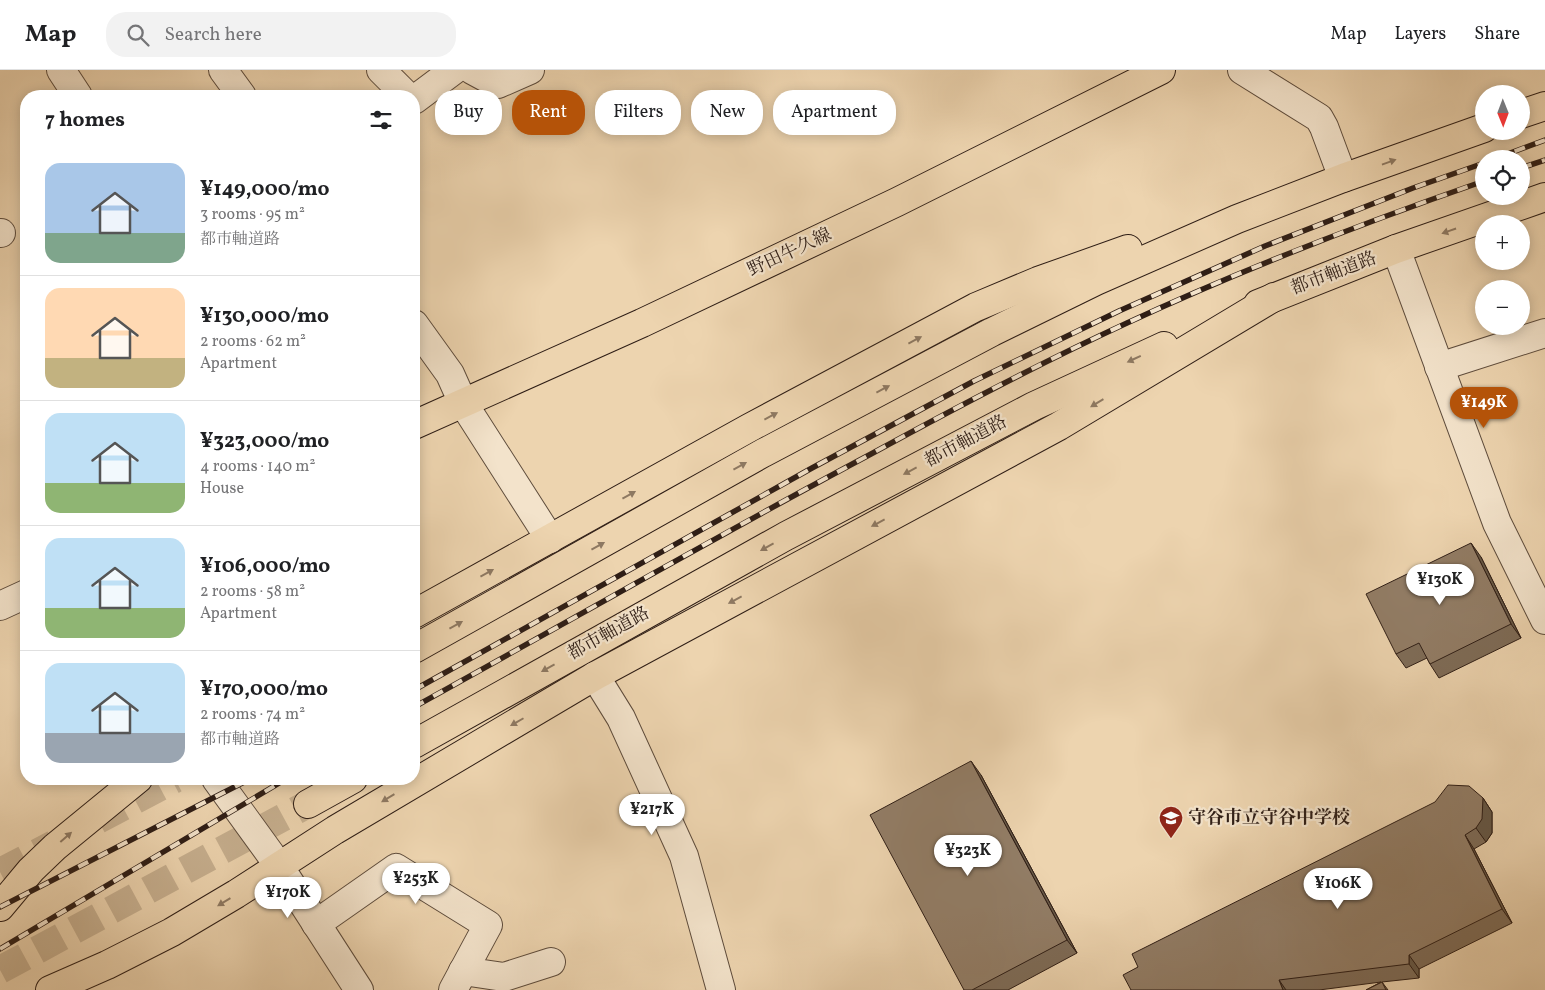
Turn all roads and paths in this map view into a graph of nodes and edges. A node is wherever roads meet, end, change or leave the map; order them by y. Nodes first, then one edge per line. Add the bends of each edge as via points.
1 (62, 70) edge
2 (223, 70) edge
3 (382, 70) edge
4 (454, 70) edge
5 (472, 70) edge
6 (530, 70) edge
7 (1161, 70) edge
8 (1242, 70) edge
9 (74, 90) edge
10 (238, 90) edge
11 (401, 90) edge
12 (420, 96) edge
13 (1545, 106) edge
14 (1530, 111) edge
15 (1475, 131) edge
16 (1343, 178) junction
17 (1545, 197) edge
18 (1396, 249) junction
19 (1274, 297) junction
20 (420, 332) edge
21 (1545, 332) edge
22 (1439, 367) junction
23 (463, 403) junction
24 (420, 422) edge
25 (550, 539) junction
26 (20, 597) edge
27 (0, 606) edge
28 (420, 611) edge
29 (1545, 620) edge
30 (420, 646) edge
31 (595, 676) junction
32 (420, 741) edge
33 (420, 780) edge
34 (131, 785) edge
35 (220, 785) edge
36 (342, 785) edge
37 (411, 785) edge
38 (308, 804) tunnel mouth
39 (279, 866) junction
40 (0, 907) edge
41 (316, 924) junction
42 (551, 962) dead end
43 (458, 980) edge
44 (50, 990) edge
45 (359, 990) edge
46 (721, 990) edge

1 - 9 street
2 - 10 street
3 - 11 street
4 - 12 street
5 - 6 street via 498,84
7 - 23 main road, 野田牛久線 via 897,202 642,323
8 - 16 street via 1319,118
13 - 14 main road
16 -> 15 main road
25 -> 16 main road via 976,307 1169,234
30 -> 16 main road via 763,454 992,332 1152,256
17 -> 18 main road, 都市軸道路
18 - 19 main road, 都市軸道路
18 - 22 street
19 -> 31 main road via 1059,426
19 -> 32 main road, 都市軸道路 via 1034,406 786,536
20 - 23 street via 450,374
21 - 22 street
22 - 29 street via 1497,523
23 - 24 main road, 野田牛久線
23 - 25 street
28 -> 25 main road
26 - 27 street
31 -> 33 main road
31 - 46 street via 620,718 684,856
40 -> 34 main road via 54,847
35 - 39 street
36 - 38 main road
37 -> 39 main road
39 - 41 street
39 -> 44 main road via 172,932
41 - 43 street via 396,868 488,925
41 - 45 street
42 - 43 street via 504,977

